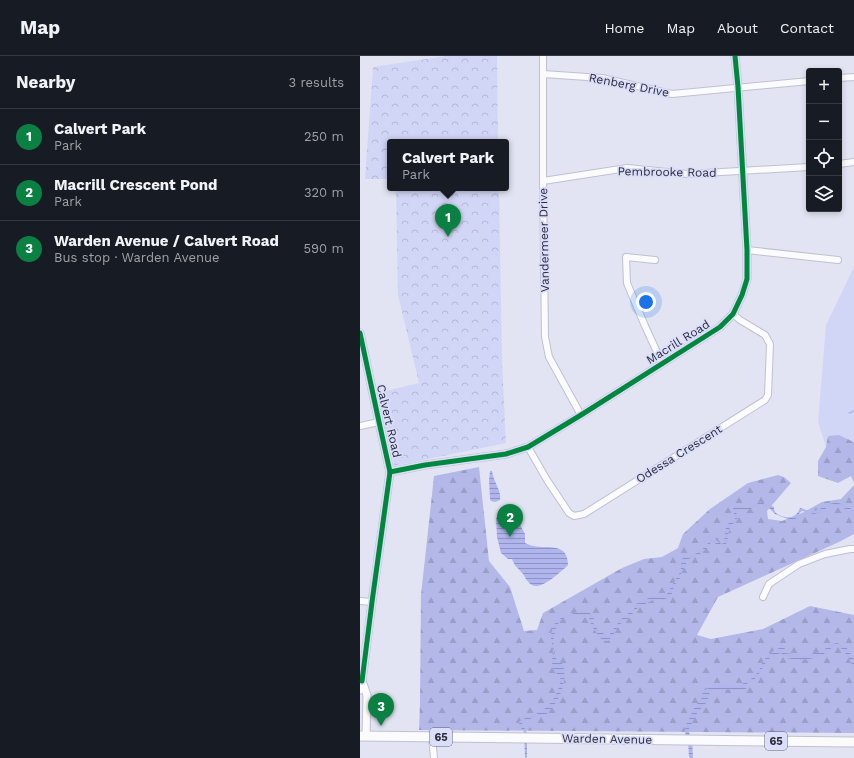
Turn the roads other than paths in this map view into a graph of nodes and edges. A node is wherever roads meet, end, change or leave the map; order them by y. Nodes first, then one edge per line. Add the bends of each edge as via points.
1 (543, 56) edge
2 (735, 56) edge
3 (544, 74) junction
4 (854, 77) edge
5 (842, 78) edge
6 (806, 81) edge
7 (738, 87) junction
8 (854, 162) edge
9 (842, 164) edge
10 (806, 167) edge
11 (743, 172) junction
12 (543, 181) junction
13 (747, 250) junction
14 (655, 260) dead end
15 (838, 260) dead end
16 (733, 314) junction
17 (360, 333) edge
18 (361, 343) edge
19 (662, 363) junction
20 (581, 415) junction
21 (379, 422) junction
22 (360, 426) edge
23 (528, 447) junction
24 (390, 472) junction
25 (854, 549) edge
26 (763, 598) dead end
27 (360, 601) edge
28 (372, 602) junction
29 (362, 681) junction
30 (360, 690) edge
31 (363, 736) edge
32 (432, 737) junction
33 (854, 742) edge
34 (434, 758) edge

1 - 3 street, Vandermeer Drive
2 - 7 street, Macrill Road
3 - 7 street, Renberg Drive via 602,78 672,94
3 - 12 street, Vandermeer Drive
4 - 5 street
6 - 7 street, Renberg Drive
7 - 11 street, Macrill Road
8 - 9 street
10 - 11 street, Pembrooke Road
11 - 12 street, Pembrooke Road via 688,174 627,168
11 - 13 street, Macrill Road
12 - 20 street, Vandermeer Drive via 545,337 549,357
13 - 15 street
13 - 16 street, Macrill Road via 748,279
14 - 19 street via 626,256 627,283
16 - 19 street, Macrill Road via 720,327
16 - 23 street, Odessa Crescent via 765,335 770,344 768,395 765,400 584,514 574,516 569,513
17 - 18 street, Calvert Road
18 - 21 street, Calvert Road
19 - 20 street, Macrill Road
20 - 23 street, Macrill Road
21 - 22 street
21 - 24 street, Calvert Road
23 - 24 street, Macrill Road via 506,454
24 - 28 street, Calvert Road
25 - 26 street via 826,554 799,564 769,584
27 - 28 street
28 - 29 street, Calvert Road
29 - 30 street, Calvert Road
29 - 31 street, Calvert Road via 367,695
31 - 32 main road, Warden Avenue / 65
32 - 33 main road, Warden Avenue / 65
32 - 34 street

